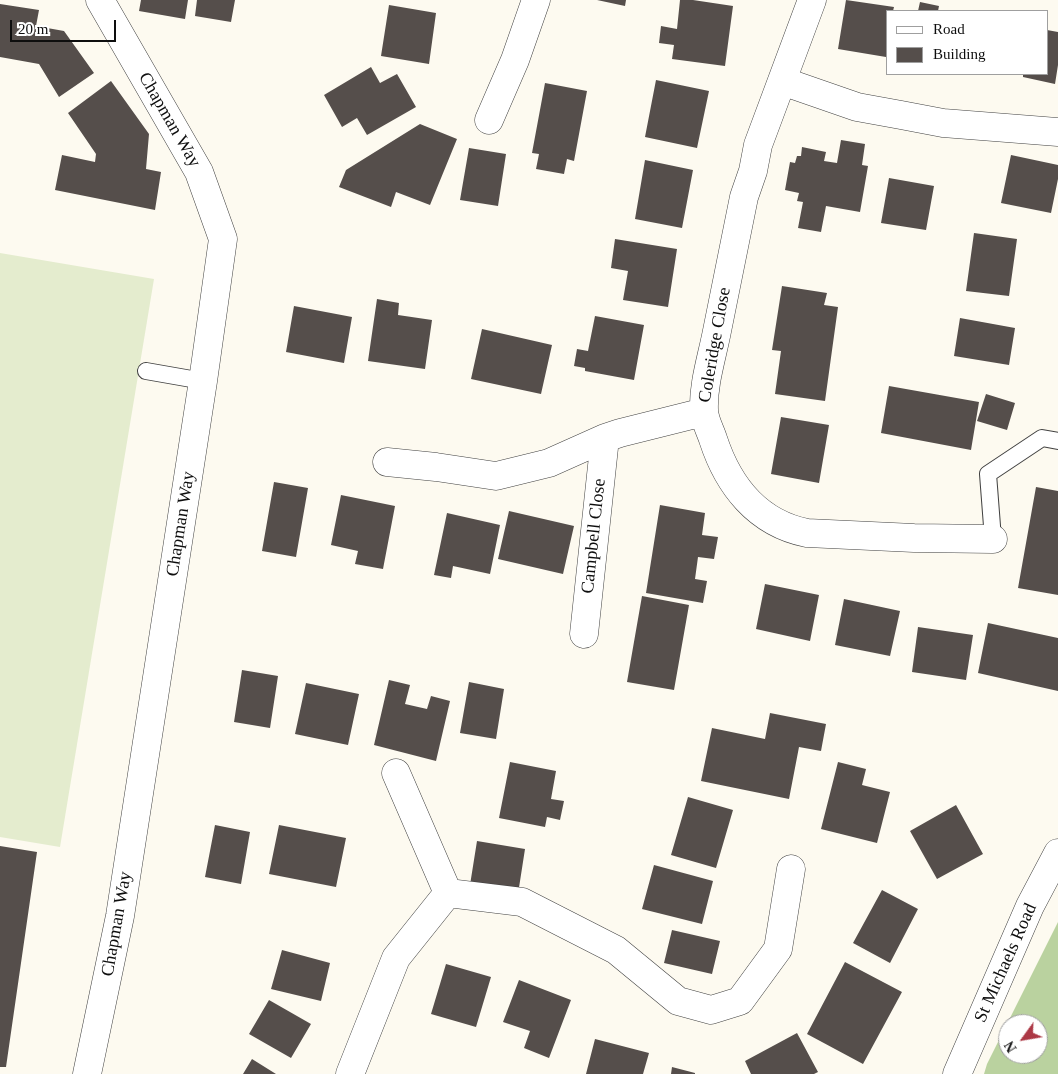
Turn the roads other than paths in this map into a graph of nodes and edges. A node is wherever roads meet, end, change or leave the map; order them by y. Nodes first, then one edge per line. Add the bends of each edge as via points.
1 (100, 0) edge
2 (536, 0) edge
3 (812, 0) edge
4 (782, 81) junction
5 (489, 120) dead end
6 (1058, 132) edge
7 (146, 371) dead end
8 (203, 381) junction
9 (704, 412) junction
10 (604, 438) junction
11 (1058, 441) edge
12 (387, 462) dead end
13 (994, 539) joint
14 (584, 634) dead end
15 (396, 773) dead end
16 (1058, 853) edge
17 (791, 869) dead end
18 (448, 893) junction
19 (87, 1074) edge
20 (350, 1074) edge
21 (957, 1074) edge

1 - 8 street, Chapman Way via 199,172 223,239
2 - 5 street
3 - 4 street, Coleridge Close
4 - 6 street via 857,107 900,116 943,123
4 - 9 street, Coleridge Close via 758,145 744,197 707,379
7 - 8 lane
8 - 19 street, Chapman Way via 120,916
9 - 10 street
9 - 13 street, Coleridge Close via 724,468 736,488 755,508 791,530 914,538
10 - 12 street via 549,463 496,476
10 - 14 street, Campbell Close
11 - 13 lane via 1042,438 988,474
15 - 18 street
16 - 21 street, St Michaels Road via 1030,906
17 - 18 street via 778,949 740,1001 711,1010 678,1001 616,950 522,902
18 - 20 street via 396,958

